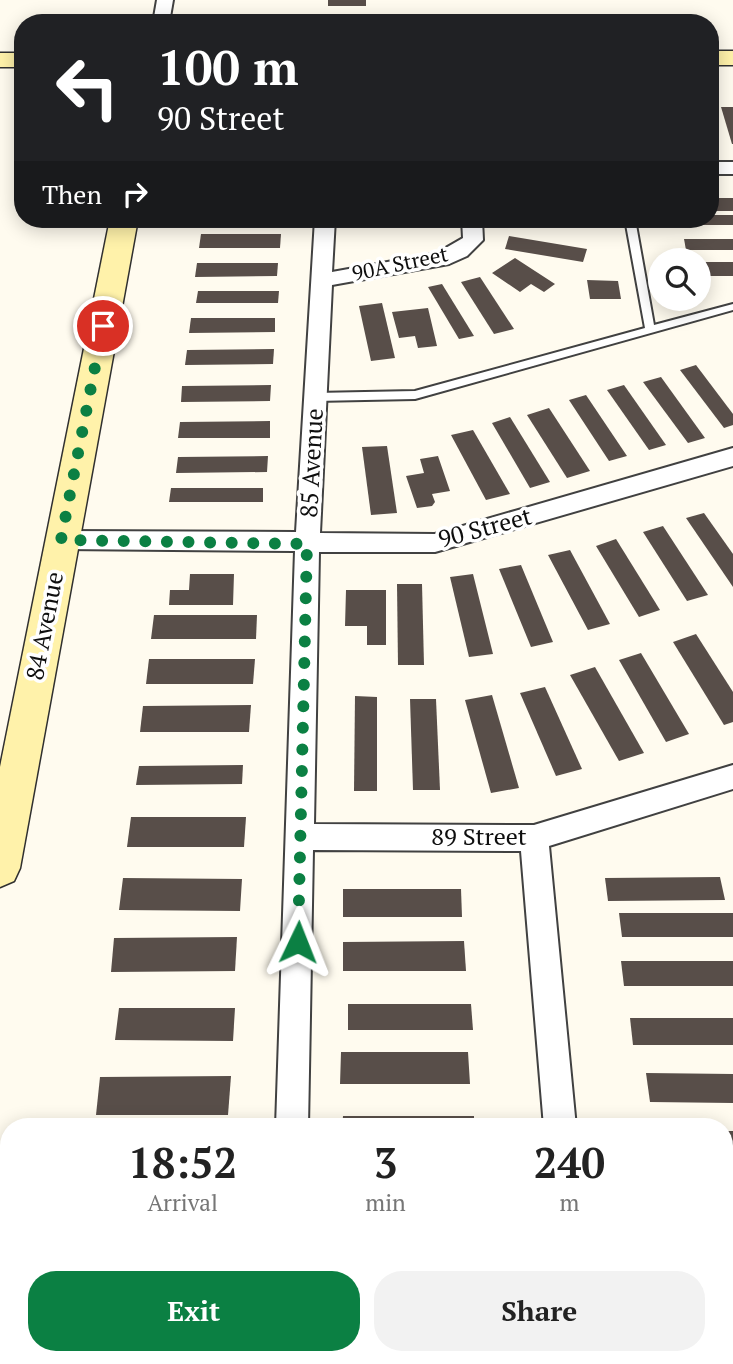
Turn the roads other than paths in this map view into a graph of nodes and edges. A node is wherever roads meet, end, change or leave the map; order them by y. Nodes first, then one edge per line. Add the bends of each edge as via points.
1 (122, 228) edge
2 (325, 228) edge
3 (472, 228) edge
4 (632, 228) edge
5 (323, 280) junction
6 (733, 307) edge
7 (650, 328) junction
8 (316, 397) junction
9 (733, 457) edge
10 (61, 540) junction
11 (307, 544) junction
12 (731, 783) edge
13 (301, 837) junction
14 (534, 838) junction
15 (0, 868) edge
16 (292, 1118) edge
17 (559, 1118) edge

1 - 10 street, 84 Avenue
2 - 5 street, 85 Avenue
3 - 5 street, 90A Street via 473,240 442,259
4 - 7 lane
5 - 8 street, 85 Avenue
6 - 7 lane
7 - 8 lane via 415,395
8 - 11 street, 85 Avenue
9 - 11 street, 90 Street via 435,543
10 - 11 street, 90 Street
10 - 15 street, 84 Avenue
11 - 13 street, 85 Avenue
12 - 14 street, 89 Street
13 - 14 street, 89 Street
13 - 16 street, 85 Avenue
14 - 17 street

